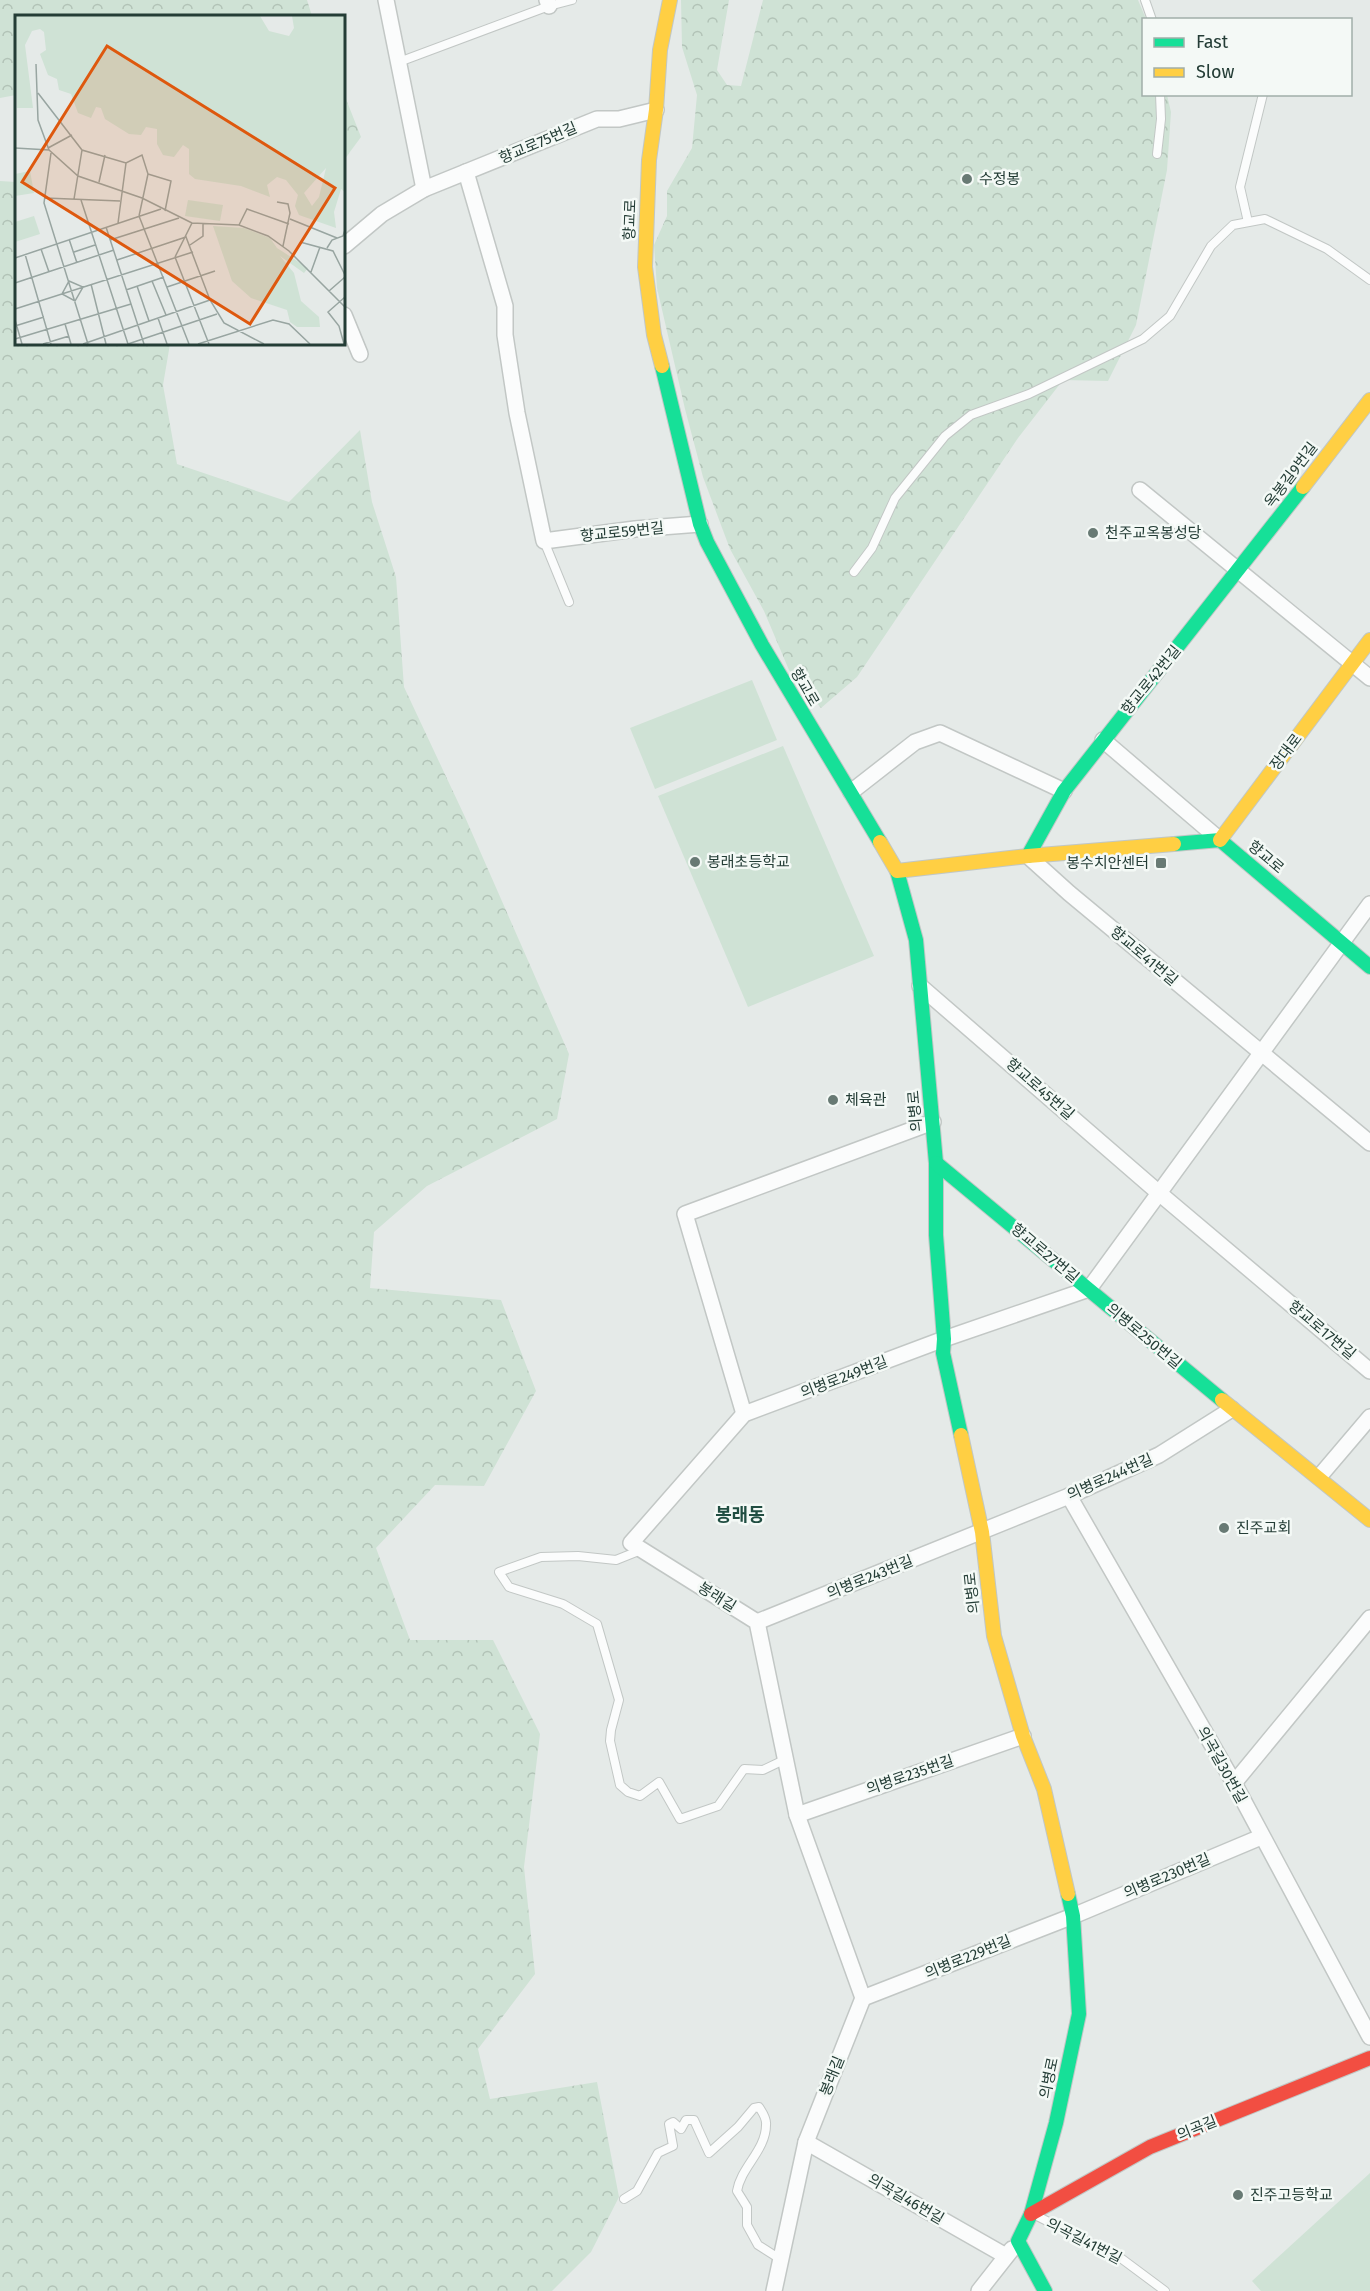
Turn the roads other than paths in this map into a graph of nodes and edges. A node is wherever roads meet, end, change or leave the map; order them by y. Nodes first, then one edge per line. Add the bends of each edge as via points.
1 (386, 0) edge
2 (572, 0) edge
3 (670, 0) edge
4 (1145, 0) edge
5 (548, 3) edge
6 (1151, 18) edge
7 (399, 62) junction
8 (1160, 96) edge
9 (1263, 96) edge
10 (656, 110) junction
11 (1157, 154) dead end
12 (466, 172) junction
13 (424, 189) junction
14 (1248, 222) junction
15 (345, 245) edge
16 (1370, 280) edge
17 (345, 317) edge
18 (360, 354) dead end
19 (1370, 400) edge
20 (1140, 490) dead end
21 (700, 524) junction
22 (544, 541) junction
23 (1240, 570) junction
24 (854, 572) dead end
25 (569, 602) dead end
26 (1370, 640) edge
27 (1352, 663) junction
28 (1370, 678) edge
29 (1103, 740) junction
30 (1064, 791) junction
31 (851, 792) junction
32 (1220, 840) junction
33 (1028, 856) junction
34 (897, 871) junction
35 (1370, 904) edge
36 (1342, 943) junction
37 (1370, 967) edge
38 (920, 986) junction
39 (1261, 1054) junction
40 (933, 1122) junction
41 (1370, 1143) edge
42 (936, 1163) junction
43 (1159, 1193) junction
44 (1089, 1289) junction
45 (944, 1339) junction
46 (1370, 1371) edge
47 (1232, 1409) junction
48 (744, 1414) junction
49 (1370, 1417) edge
50 (1319, 1477) junction
51 (1069, 1496) junction
52 (1370, 1520) edge
53 (982, 1532) junction
54 (643, 1550) junction
55 (1370, 1618) edge
56 (757, 1622) junction
57 (1023, 1736) junction
58 (786, 1759) junction
59 (1234, 1784) junction
60 (797, 1815) junction
61 (1261, 1837) junction
62 (1073, 1916) junction
63 (863, 1998) junction
64 (1370, 2037) edge
65 (1370, 2058) edge
66 (806, 2142) junction
67 (624, 2199) dead end
68 (1031, 2214) junction
69 (1018, 2241) junction
70 (1006, 2256) junction
71 (780, 2259) junction
72 (774, 2291) edge
73 (979, 2291) edge
74 (1045, 2291) edge
75 (1165, 2291) edge

1 - 7 street
2 - 5 lane
3 - 10 street, 향교로 via 660,50
4 - 6 lane
5 - 7 lane
7 - 13 street
8 - 11 lane
9 - 14 lane via 1240,187
10 - 12 street, 향교로75번길 via 619,119 597,119
10 - 21 street, 향교로 via 649,160 645,267 654,335
12 - 13 street, 향교로75번길
12 - 22 street via 505,306 505,335 517,413
13 - 15 street, 향교로75번길 via 382,214
14 - 16 lane via 1265,219 1287,229 1327,249
14 - 24 lane via 1233,225 1211,246 1170,316 1143,339 1029,394 971,414 945,436 895,498 872,548
17 - 18 street
19 - 23 street, 옥봉길9번길
20 - 23 street
21 - 22 street, 향교로59번길
21 - 31 street, 향교로 via 773,664
22 - 25 lane
23 - 27 street
23 - 29 street, 향교로42번길
26 - 27 street, 장대로
27 - 28 street
27 - 32 street, 장대로
29 - 30 street, 향교로42번길
29 - 32 street
30 - 31 street via 940,733 915,742
30 - 33 street, 향교로42번길
31 - 34 street, 향교로
32 - 33 street
32 - 36 street, 향교로
33 - 34 street
33 - 39 street, 향교로41번길
34 - 38 street, 의병로 via 916,940
35 - 36 street, 향교로27번길
36 - 37 street, 향교로
36 - 39 street, 향교로27번길
38 - 40 street, 의병로
38 - 43 street, 향교로45번길
39 - 41 street
39 - 43 street, 향교로27번길
40 - 42 street, 의병로
40 - 48 street via 685,1214
42 - 44 street, 향교로27번길
42 - 45 street, 의병로 via 936,1235
43 - 44 street, 향교로27번길
43 - 46 street, 향교로17번길
44 - 45 street
44 - 47 street, 의병로250번길
45 - 48 street, 의병로249번길
45 - 53 street, 의병로 via 943,1353
47 - 50 street, 의병로250번길
47 - 51 street, 의병로244번길 via 1158,1455
48 - 54 street via 631,1543
49 - 50 street
50 - 52 street, 의병로250번길
51 - 53 street, 의병로244번길
51 - 59 street, 의곡길30번길
53 - 56 street, 의병로243번길
53 - 57 street, 의병로 via 994,1636
54 - 56 street, 봉래길
54 - 58 lane via 616,1560 541,1557 499,1572 509,1587 563,1604 597,1624 620,1700 610,1742 620,1785 640,1796 659,1782 680,1820 718,1806 744,1769 763,1770
55 - 59 street
56 - 58 street
57 - 60 street, 의병로235번길
57 - 62 street, 의병로 via 1044,1789
58 - 60 street
59 - 61 street, 의곡길30번길
60 - 63 street
61 - 62 street, 의병로230번길
61 - 64 street, 의곡길30번길
62 - 63 street, 의병로229번길
62 - 68 street, 의병로 via 1079,2014 1056,2123
63 - 66 street, 봉래길
65 - 68 street, 의곡길 via 1150,2147
66 - 70 street, 의곡길46번길
66 - 71 street, 봉래길
67 - 71 lane via 637,2191 658,2153 673,2146 669,2124 673,2122 681,2128 686,2120 694,2120 709,2153 759,2107 767,2125 737,2191 747,2207 747,2225 758,2246
68 - 69 street, 의병로
68 - 75 lane, 의곡길41번길 via 1122,2259
69 - 70 street
69 - 74 street
70 - 73 street
71 - 72 street, 봉래길

